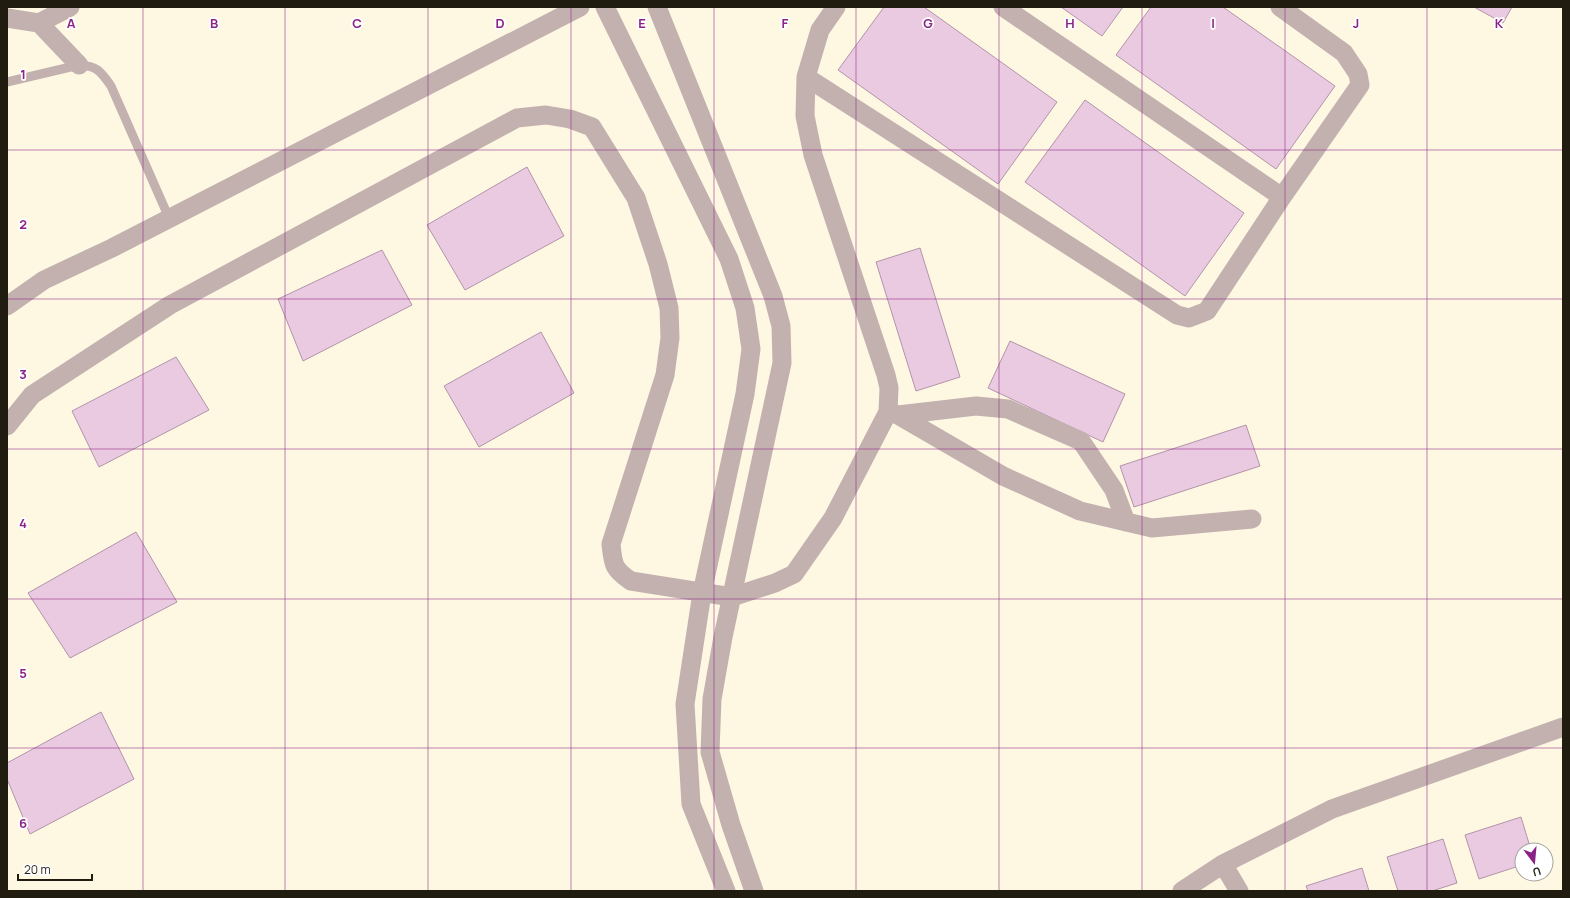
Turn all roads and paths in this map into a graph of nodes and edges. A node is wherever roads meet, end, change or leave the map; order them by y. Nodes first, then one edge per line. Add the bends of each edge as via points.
1 (70, 7) edge
2 (580, 7) edge
3 (605, 7) edge
4 (657, 7) edge
5 (836, 7) edge
6 (1004, 7) edge
7 (1280, 7) edge
8 (7, 18) edge
9 (39, 23) junction
10 (79, 65) junction
11 (806, 77) junction
12 (7, 82) edge
13 (1282, 197) junction
14 (169, 218) junction
15 (7, 306) edge
16 (893, 413) junction
17 (7, 426) edge
18 (1252, 518) dead end
19 (1126, 522) junction
20 (702, 593) junction
21 (732, 597) junction
22 (1563, 727) edge
23 (1223, 864) junction
24 (726, 891) edge
25 (754, 891) edge
26 (1182, 891) edge
27 (1239, 891) edge

1 - 9 street
2 - 14 street
3 - 20 street via 729,259 745,308 751,349 745,394
4 - 21 street via 773,296 780,326 782,363
5 - 11 street via 820,30
6 - 13 street
7 - 13 street via 1344,53 1358,74 1360,85
8 - 9 street
9 - 10 street
10 - 12 lane
10 - 14 lane via 92,66 102,73 111,86
11 - 13 street via 1176,315 1189,318 1207,311
11 - 16 street via 805,116 813,155 886,375
14 - 15 street via 44,280
16 - 19 street via 1010,479 1080,511
16 - 19 street via 976,406 1008,409 1081,441 1114,490
16 - 21 street via 833,518 794,574
17 - 20 street via 32,395 170,305 517,118 546,115 570,119 592,127 636,198 658,264 669,308 670,338 665,375 611,544 613,565 621,575 631,581
18 - 19 street via 1152,528
20 - 21 street
20 - 24 street via 685,704 691,804
21 - 25 street via 712,699 710,752 731,825
22 - 23 street via 1332,809
23 - 26 street
23 - 27 street

